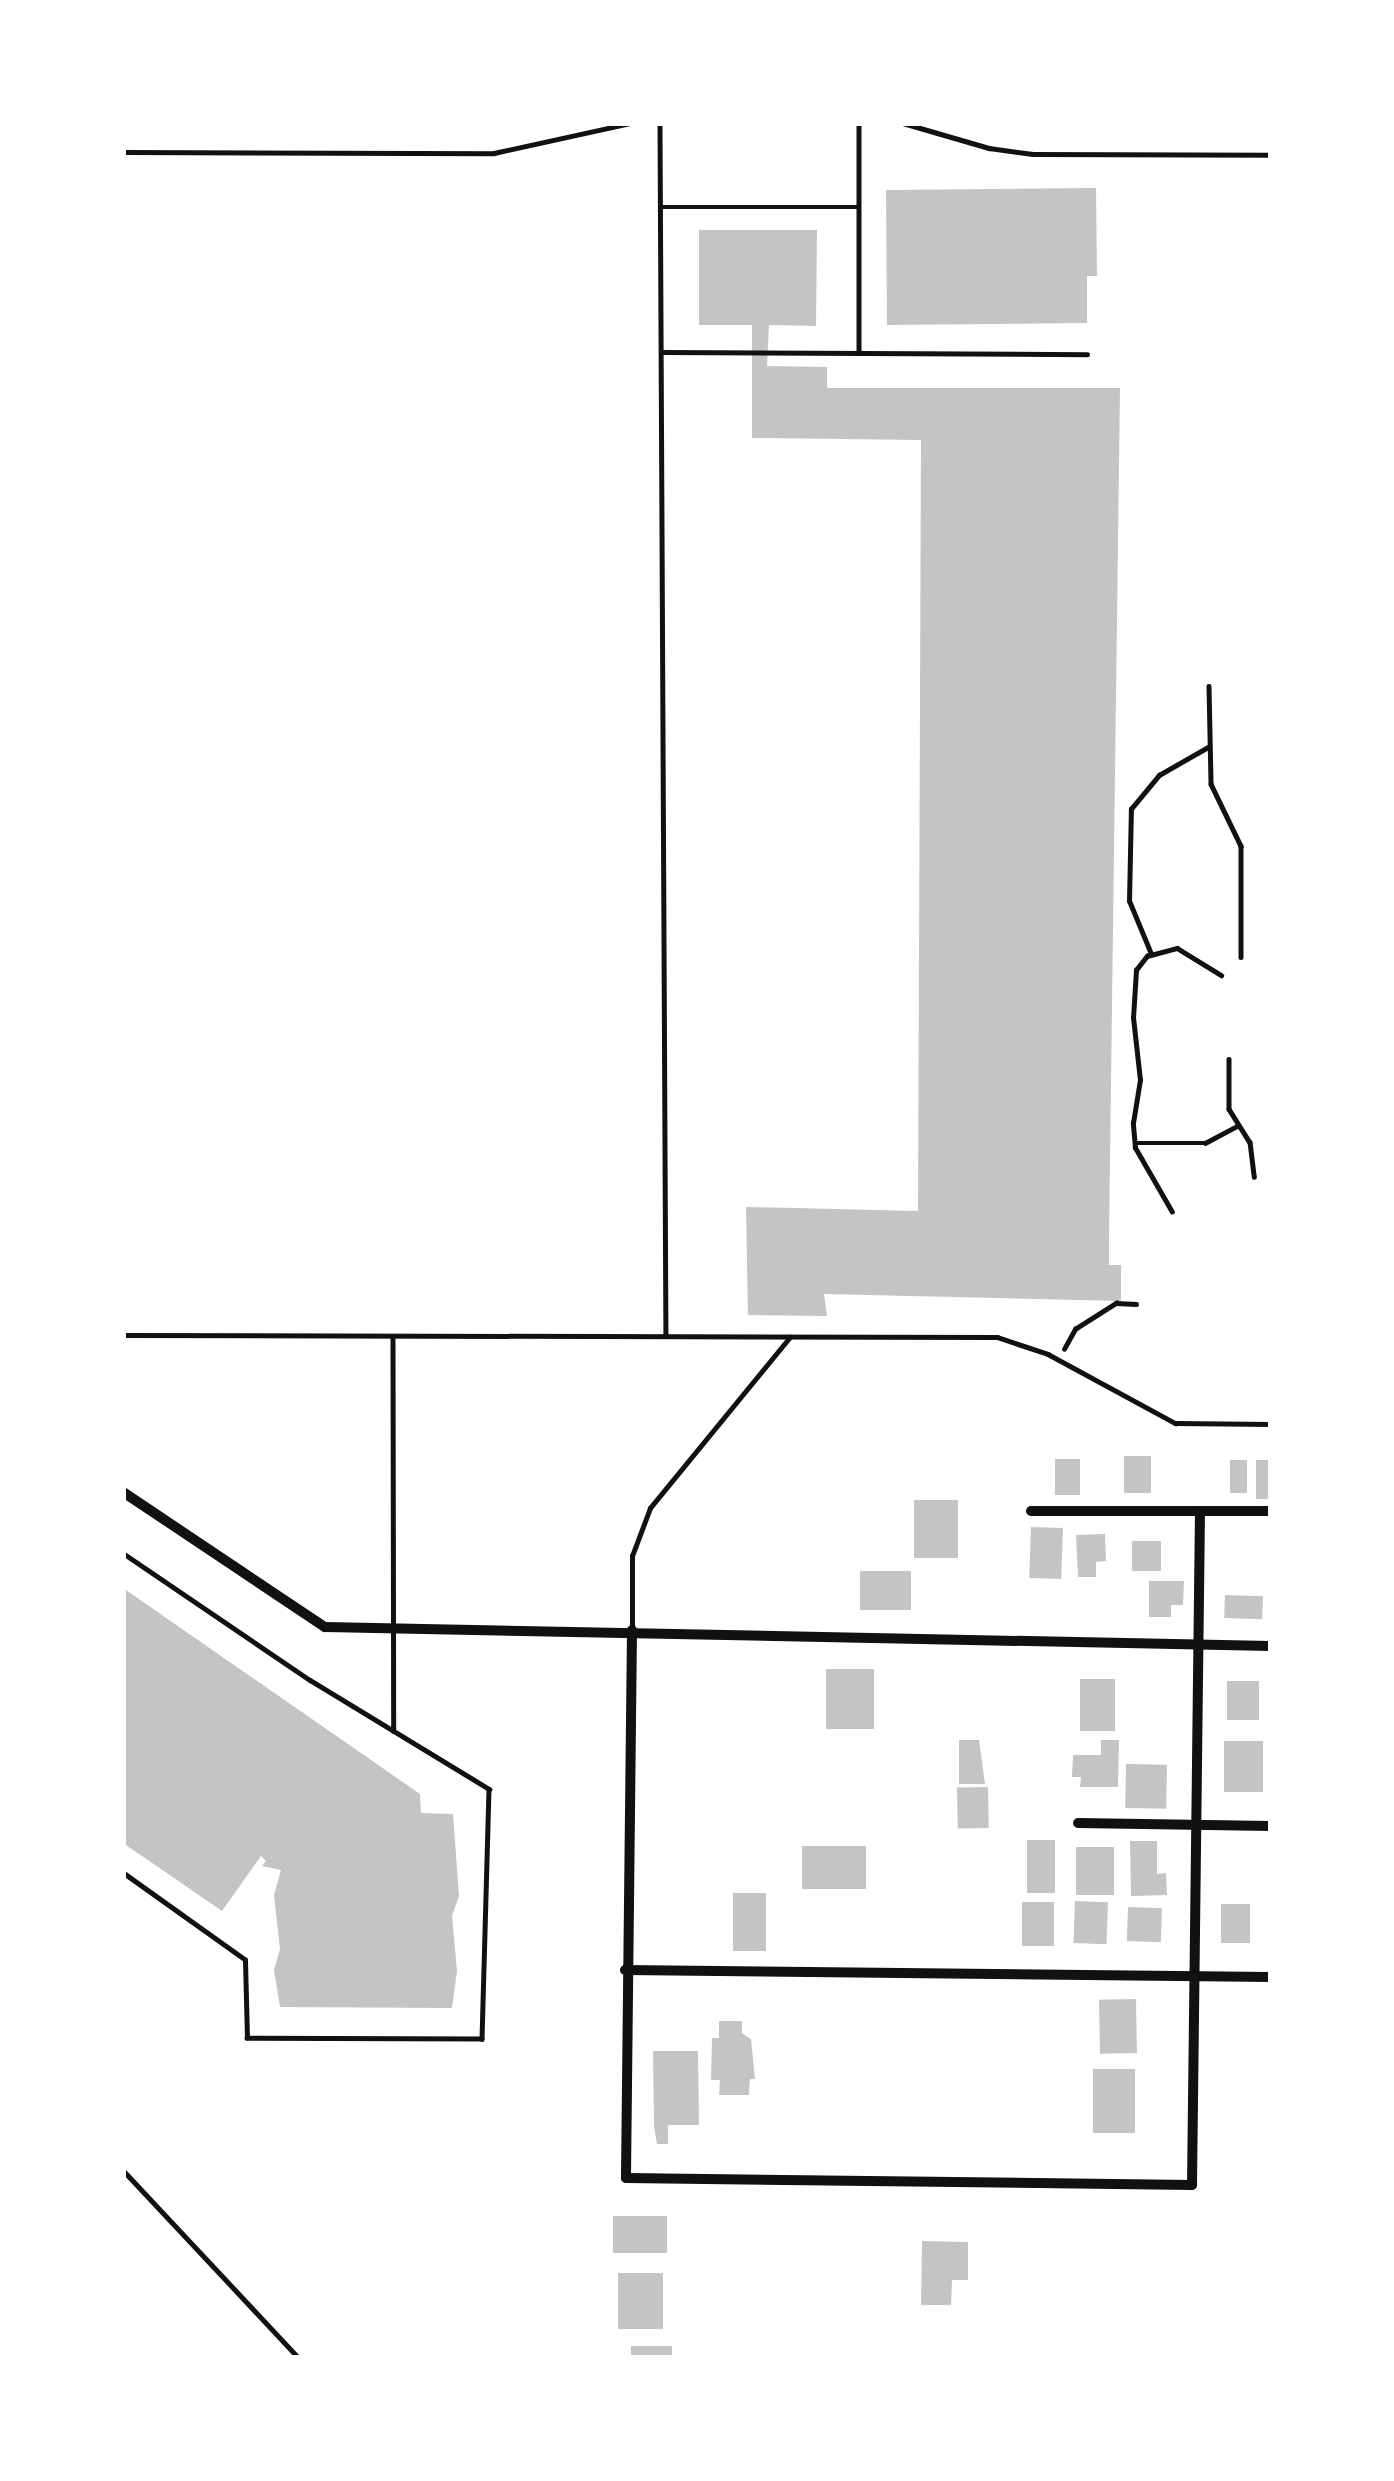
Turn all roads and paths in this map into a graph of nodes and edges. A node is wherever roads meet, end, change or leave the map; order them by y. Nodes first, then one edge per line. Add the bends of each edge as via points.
1 (631, 123) edge
2 (660, 123) edge
3 (859, 123) edge
4 (903, 123) edge
5 (123, 152) edge
6 (1271, 154) edge
7 (661, 207) junction
8 (859, 207) junction
9 (662, 352) junction
10 (859, 353) junction
11 (1087, 354) dead end
12 (1209, 686) dead end
13 (1208, 747) junction
14 (1151, 954) junction
15 (1241, 957) dead end
16 (1221, 975) dead end
17 (1229, 1059) dead end
18 (1239, 1124) junction
19 (1135, 1143) junction
20 (1254, 1177) dead end
21 (1172, 1212) dead end
22 (1136, 1304) dead end
23 (123, 1335) edge
24 (666, 1336) junction
25 (393, 1337) junction
26 (790, 1337) junction
27 (1058, 1360) junction
28 (1271, 1424) edge
29 (123, 1492) edge
30 (1031, 1511) dead end
31 (1200, 1511) junction
32 (1271, 1511) edge
33 (123, 1552) edge
34 (396, 1630) junction
35 (632, 1630) junction
36 (1198, 1646) junction
37 (1271, 1646) edge
38 (394, 1731) junction
39 (1078, 1823) dead end
40 (1197, 1825) junction
41 (1271, 1826) edge
42 (123, 1873) edge
43 (625, 1970) junction
44 (1194, 1976) junction
45 (1271, 1977) edge
46 (123, 2170) edge
47 (298, 2358) edge

1 - 5 lane via 494,153
2 - 7 lane
3 - 8 lane
4 - 6 lane via 1033,154
7 - 8 lane
7 - 9 lane
8 - 10 lane
9 - 10 lane
9 - 24 lane
10 - 11 lane
12 - 13 path
13 - 14 path via 1159,775 1131,809 1129,901
13 - 15 path via 1211,784 1241,846
14 - 16 path via 1177,948
14 - 19 path via 1133,984
17 - 18 path via 1227,1096
18 - 19 path via 1205,1144
18 - 20 path
19 - 21 path
22 - 27 path via 1116,1303 1075,1329
23 - 25 lane
24 - 25 lane
24 - 26 lane
25 - 34 lane
26 - 27 lane via 997,1337
26 - 35 lane via 650,1508 632,1556
27 - 28 lane via 1175,1424
29 - 34 street via 325,1627
30 - 31 street
31 - 32 street
31 - 36 street
33 - 38 lane
34 - 35 street
34 - 38 lane
35 - 36 street
35 - 43 street
36 - 37 street
36 - 40 street
38 - 42 lane via 489,1789 482,2039 247,2038 245,1960
39 - 40 street
40 - 41 street
40 - 44 street
43 - 44 street
43 - 44 street via 626,2178 1192,2185
44 - 45 street
46 - 47 path

